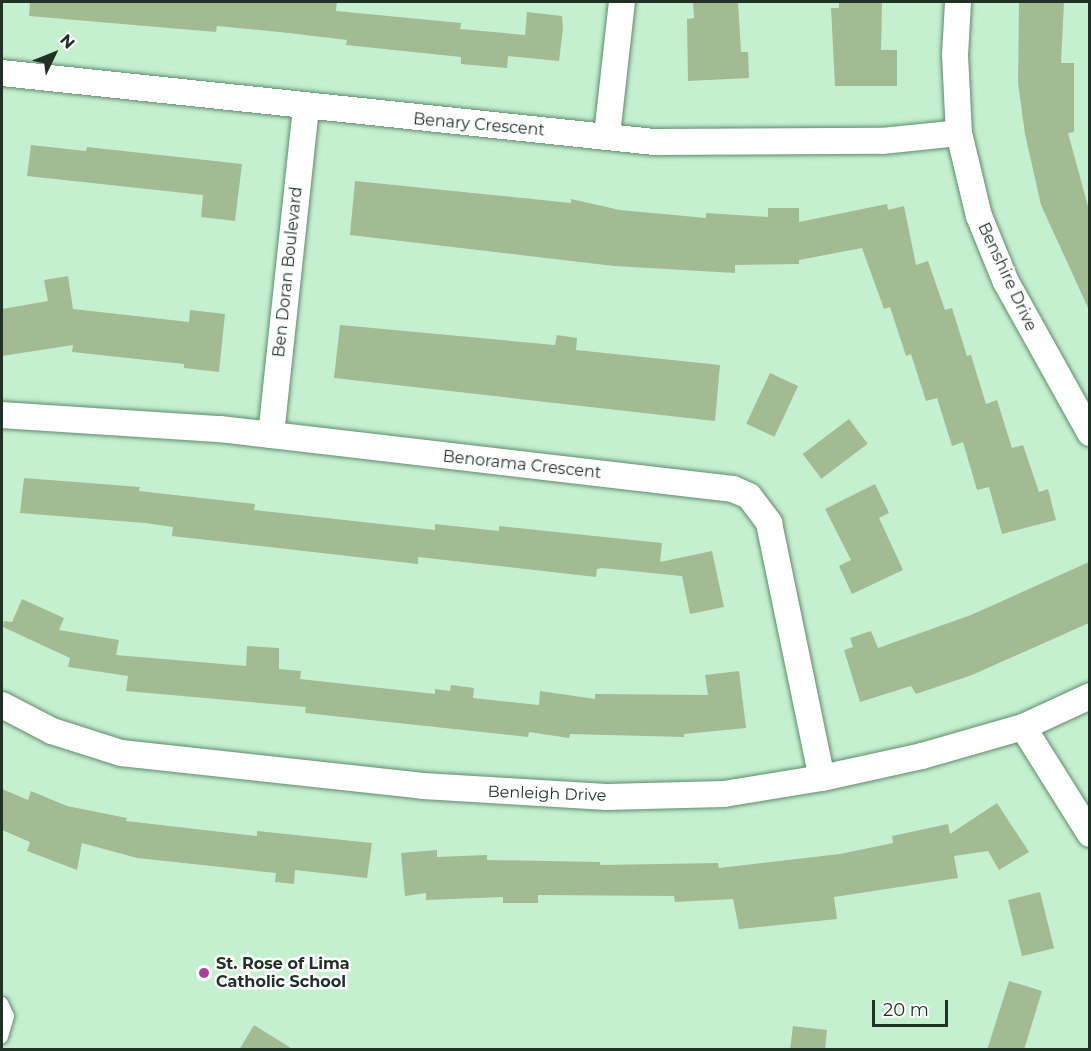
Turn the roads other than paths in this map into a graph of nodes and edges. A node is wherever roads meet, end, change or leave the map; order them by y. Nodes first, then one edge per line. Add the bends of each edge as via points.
1 (622, 2) edge
2 (958, 2) edge
3 (2, 73) edge
4 (306, 108) junction
5 (959, 133) junction
6 (607, 135) junction
7 (2, 415) edge
8 (1089, 433) edge
9 (271, 435) junction
10 (1089, 696) edge
11 (2, 705) edge
12 (1023, 727) junction
13 (822, 778) junction
14 (1089, 834) edge
15 (2, 1003) edge
16 (2, 1037) edge

1 - 6 street
2 - 5 street, Benshire Drive via 955,55
3 - 4 street, Benary Crescent
4 - 6 street, Benary Crescent
4 - 9 street, Ben Doran Boulevard
5 - 6 street, Benary Crescent via 882,141 758,144 654,142
5 - 8 street, Benshire Drive via 965,169 994,255
7 - 9 street, Benorama Crescent
9 - 13 street, Benorama Crescent via 733,489 749,496 769,523
10 - 12 street, Benleigh Drive
11 - 13 street, Benleigh Drive via 52,731 122,753 496,793 607,797 724,794
12 - 13 street, Benleigh Drive via 922,756
12 - 14 street
15 - 16 lane via 8,1016

